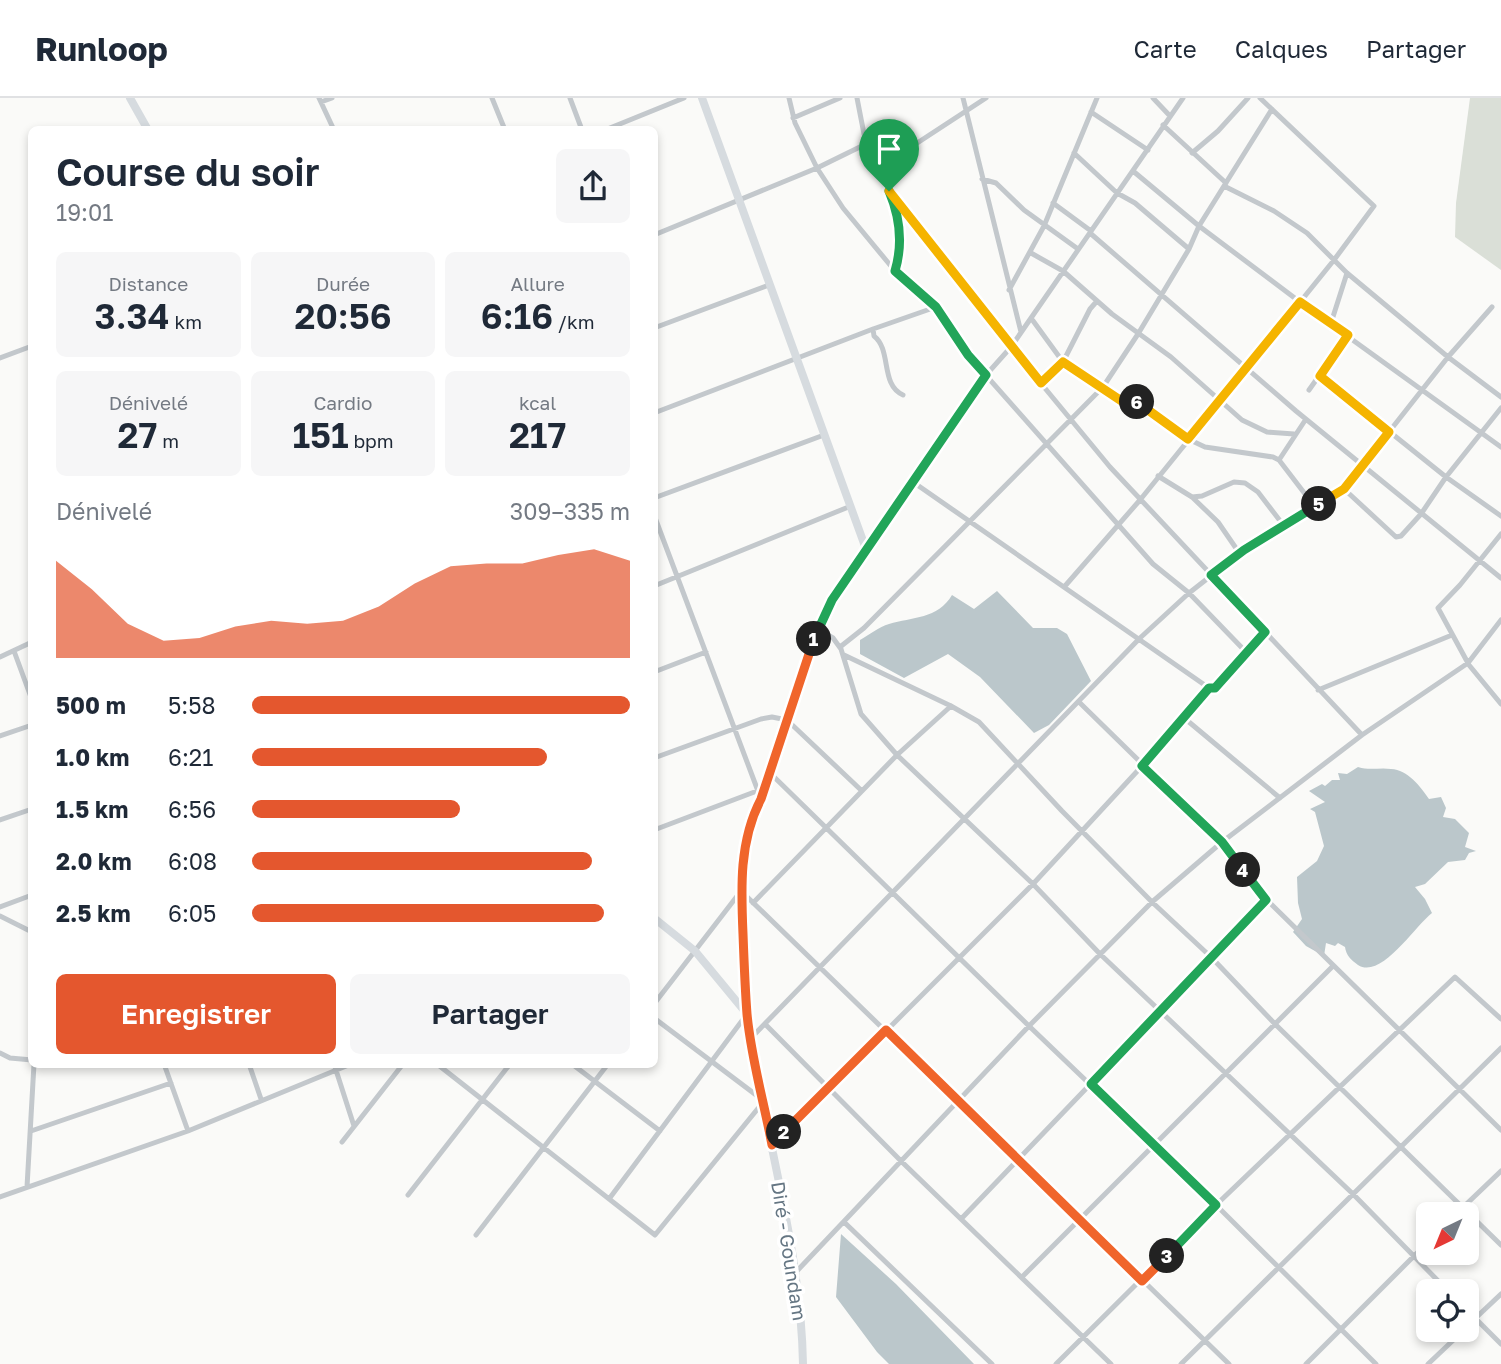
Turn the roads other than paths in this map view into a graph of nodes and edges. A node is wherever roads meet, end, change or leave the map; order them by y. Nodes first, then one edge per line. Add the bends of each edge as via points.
1 (130, 98) edge
2 (332, 98) edge
3 (492, 98) edge
4 (570, 98) edge
5 (684, 98) edge
6 (702, 98) edge
7 (789, 98) edge
8 (839, 98) edge
9 (856, 98) edge
10 (963, 98) edge
11 (986, 98) edge
12 (1097, 98) edge
13 (1153, 98) edge
14 (1183, 98) edge
15 (1248, 98) edge
16 (1259, 98) edge
17 (320, 100) edge
18 (1272, 110) junction
19 (966, 112) junction
20 (1091, 112) junction
21 (1170, 116) junction
22 (793, 118) junction
23 (1163, 125) junction
24 (146, 126) edge
25 (332, 126) edge
26 (503, 126) edge
27 (580, 126) edge
28 (614, 126) edge
29 (868, 143) junction
30 (1147, 150) junction
31 (1074, 153) junction
32 (1192, 153) junction
33 (817, 168) junction
34 (879, 168) junction
35 (1133, 171) junction
36 (982, 179) junction
37 (1225, 185) junction
38 (889, 191) junction
39 (1117, 194) junction
40 (739, 200) junction
41 (1053, 203) junction
42 (1044, 226) junction
43 (1199, 226) junction
44 (1090, 232) junction
45 (658, 233) edge
46 (1078, 249) junction
47 (1189, 249) junction
48 (1031, 253) junction
49 (1334, 260) junction
50 (895, 271) junction
51 (1063, 271) junction
52 (1348, 273) junction
53 (769, 285) junction
54 (1009, 290) junction
55 (1161, 295) junction
56 (1097, 301) junction
57 (1300, 302) junction
58 (936, 307) junction
59 (1492, 307) dead end
60 (1031, 318) junction
61 (1331, 323) junction
62 (658, 327) edge
63 (873, 329) junction
64 (1021, 332) junction
65 (1138, 334) junction
66 (1348, 335) junction
67 (1011, 347) junction
68 (28, 348) edge
69 (1448, 357) junction
70 (0, 358) edge
71 (796, 360) junction
72 (1063, 362) junction
73 (1245, 367) junction
74 (986, 375) junction
75 (1320, 376) junction
76 (1041, 383) junction
77 (1103, 387) junction
78 (1309, 390) dead end
79 (1422, 390) junction
80 (903, 395) dead end
81 (1501, 397) edge
82 (1219, 400) junction
83 (1501, 408) edge
84 (658, 412) edge
85 (1070, 419) junction
86 (1306, 419) junction
87 (1389, 432) junction
88 (1480, 433) junction
89 (1294, 434) junction
90 (824, 435) junction
91 (1188, 439) junction
92 (1046, 443) junction
93 (1501, 447) edge
94 (1279, 460) junction
95 (1362, 466) junction
96 (1158, 476) junction
97 (1446, 477) junction
98 (913, 482) junction
99 (1344, 489) junction
100 (658, 497) edge
101 (1192, 497) junction
102 (1140, 500) junction
103 (851, 506) junction
104 (1315, 507) junction
105 (1421, 514) junction
106 (1501, 516) edge
107 (970, 521) junction
108 (658, 525) edge
109 (1119, 525) junction
110 (1284, 526) junction
111 (1501, 534) edge
112 (866, 549) junction
113 (1240, 554) junction
114 (1479, 561) junction
115 (1211, 575) junction
116 (678, 577) junction
117 (1501, 578) edge
118 (658, 584) edge
119 (1065, 586) junction
120 (1189, 593) junction
121 (1501, 620) edge
122 (818, 629) junction
123 (1265, 632) junction
124 (1452, 635) junction
125 (1140, 638) junction
126 (28, 644) edge
127 (840, 647) junction
128 (14, 650) junction
129 (706, 652) junction
130 (1246, 652) junction
131 (844, 655) junction
132 (0, 657) edge
133 (1468, 663) junction
134 (658, 670) edge
135 (1209, 688) junction
136 (28, 689) edge
137 (1318, 690) junction
138 (1079, 702) junction
139 (1501, 704) edge
140 (951, 706) junction
141 (1183, 717) junction
142 (787, 720) junction
143 (28, 726) edge
144 (735, 727) junction
145 (1362, 735) junction
146 (0, 736) edge
147 (897, 755) junction
148 (658, 756) edge
149 (1017, 764) junction
150 (1142, 766) junction
151 (769, 772) junction
152 (862, 791) junction
153 (759, 795) junction
154 (1280, 799) junction
155 (28, 810) edge
156 (0, 820) edge
157 (963, 820) junction
158 (827, 828) junction
159 (658, 829) edge
160 (1083, 831) junction
161 (1222, 842) junction
162 (1033, 884) junction
163 (741, 891) junction
164 (893, 892) junction
165 (28, 896) edge
166 (1266, 900) junction
167 (1152, 902) junction
168 (753, 903) junction
169 (0, 907) edge
170 (0, 916) edge
171 (658, 921) edge
172 (28, 930) edge
173 (695, 951) junction
174 (1100, 954) junction
175 (959, 956) junction
176 (1211, 957) junction
177 (1334, 966) junction
178 (820, 967) junction
179 (658, 999) edge
180 (1161, 1010) junction
181 (747, 1014) junction
182 (1501, 1019) edge
183 (658, 1021) edge
184 (765, 1024) junction
185 (1275, 1024) junction
186 (1029, 1026) junction
187 (886, 1030) junction
188 (1399, 1031) junction
189 (751, 1038) junction
190 (1501, 1048) edge
191 (0, 1053) edge
192 (28, 1061) edge
193 (712, 1062) junction
194 (33, 1068) edge
195 (165, 1068) edge
196 (250, 1068) edge
197 (335, 1068) edge
198 (342, 1068) edge
199 (400, 1068) edge
200 (442, 1068) edge
201 (507, 1068) edge
202 (577, 1068) edge
203 (605, 1068) edge
204 (336, 1071) junction
205 (1226, 1073) junction
206 (595, 1081) junction
207 (171, 1083) junction
208 (1091, 1084) junction
209 (829, 1087) junction
210 (1340, 1087) junction
211 (1461, 1088) junction
212 (261, 1099) junction
213 (482, 1100) junction
214 (764, 1101) junction
215 (958, 1102) junction
216 (354, 1126) junction
217 (1501, 1130) edge
218 (31, 1131) junction
219 (188, 1131) junction
220 (660, 1131) junction
221 (1290, 1135) junction
222 (342, 1142) dead end
223 (772, 1145) junction
224 (1154, 1145) junction
225 (1402, 1146) junction
226 (543, 1148) junction
227 (1019, 1158) junction
228 (902, 1162) junction
229 (1501, 1171) edge
230 (27, 1187) junction
231 (1353, 1194) junction
232 (408, 1195) dead end
233 (0, 1197) edge
234 (609, 1199) junction
235 (1458, 1202) edge
236 (1468, 1202) edge
237 (1216, 1205) junction
238 (962, 1218) junction
239 (1080, 1219) junction
240 (844, 1222) junction
241 (1479, 1223) edge
242 (476, 1235) dead end
243 (1501, 1245) edge
244 (1414, 1255) junction
245 (1278, 1268) junction
246 (796, 1272) junction
247 (1021, 1277) junction
248 (1437, 1279) edge
249 (1142, 1281) junction
250 (1501, 1294) edge
251 (1479, 1315) edge
252 (1479, 1321) edge
253 (1339, 1329) junction
254 (1084, 1338) junction
255 (1205, 1340) junction
256 (1451, 1342) edge
257 (1501, 1344) edge
258 (803, 1364) edge
259 (992, 1364) edge
260 (1056, 1364) edge
261 (1111, 1364) edge
262 (1181, 1364) edge
263 (1230, 1364) edge
264 (1306, 1364) edge
265 (1376, 1364) edge
266 (1428, 1364) edge

1 - 24 main road
2 - 17 street
3 - 26 street
4 - 27 street
5 - 28 street
6 - 40 main road
7 - 22 street
8 - 22 street
9 - 29 street
10 - 19 street
11 - 19 street
12 - 20 street
13 - 21 street
14 - 21 street
15 - 32 street
16 - 18 street
17 - 25 street
18 - 37 street
18 - 49 street via 1374,206
19 - 34 street
19 - 36 street
20 - 30 street
20 - 31 street
21 - 23 street
22 - 33 street
23 - 30 street
23 - 32 street
29 - 33 street
29 - 34 street
30 - 35 street
31 - 39 street
31 - 41 street
32 - 37 street
33 - 40 street
33 - 50 street
34 - 38 street
35 - 39 street
35 - 43 street
36 - 42 street via 996,183
36 - 54 street
37 - 43 street
37 - 49 street via 1293,223
38 - 50 street via 899,230
38 - 67 street
39 - 44 street
39 - 47 street via 1135,203
40 - 45 street
40 - 53 main road
41 - 42 street
41 - 44 street
42 - 46 street
42 - 48 street
43 - 47 street
43 - 57 street
44 - 46 street
44 - 55 street
46 - 51 street
47 - 55 street
48 - 51 street
48 - 54 street
49 - 52 street
49 - 57 street
50 - 58 street
51 - 56 street
51 - 60 street
52 - 61 street
52 - 69 street
53 - 62 street
53 - 71 main road
54 - 64 street
55 - 65 street
55 - 73 street
56 - 65 street
56 - 72 street
57 - 61 street
57 - 73 street
58 - 63 street
58 - 74 street
59 - 69 street
60 - 64 street
60 - 72 street
61 - 66 street
63 - 71 street
63 - 80 street via 890,383
64 - 67 street
65 - 77 street
65 - 82 street
66 - 75 street
66 - 79 street
67 - 74 street
67 - 76 street
68 - 70 street
69 - 79 street
69 - 81 street
71 - 84 street
71 - 90 main road
72 - 76 street
72 - 77 street
73 - 82 street
73 - 86 street
74 - 92 street
74 - 98 street
75 - 78 street
75 - 87 street
76 - 85 street
77 - 85 street
77 - 91 street via 1123,402 1137,401
79 - 87 street
79 - 88 street
82 - 89 street via 1242,420 1267,432
82 - 91 street
83 - 88 street
85 - 92 street
85 - 102 street
86 - 89 street
86 - 95 street
87 - 95 street
87 - 97 street
88 - 93 street
88 - 97 street
89 - 94 street
90 - 100 street
90 - 103 main road
91 - 94 street via 1205,447
91 - 96 street
92 - 107 street
92 - 109 street
94 - 104 street
95 - 99 street
95 - 105 street
96 - 101 street
96 - 102 street
97 - 105 street
97 - 106 street
98 - 107 street
98 - 112 street
99 - 104 street
99 - 105 street via 1395,537
101 - 110 street via 1234,482 1245,483 1258,492
101 - 113 street via 1218,522
102 - 109 street
102 - 115 street
103 - 112 main road
103 - 116 street
104 - 110 street
105 - 114 street
107 - 119 street
107 - 127 street
108 - 116 street
109 - 119 street
109 - 120 street via 1153,564
110 - 113 street
111 - 114 street
112 - 122 main road, Diré - Goundam
113 - 115 street
114 - 117 street
114 - 124 street via 1438,608
115 - 120 street
115 - 123 street
116 - 118 street
116 - 129 street
119 - 125 street
120 - 125 street
120 - 130 street
121 - 133 street
122 - 127 street
122 - 142 main road, Diré - Goundam
123 - 130 street
123 - 137 street
124 - 133 street
124 - 137 street
125 - 135 street
125 - 138 street
126 - 128 street
127 - 131 street
128 - 132 street
128 - 136 street
129 - 134 street
129 - 144 street
130 - 135 street via 1215,688
131 - 140 street
131 - 147 street via 861,714
133 - 139 street
133 - 145 street
135 - 141 street
137 - 145 street
138 - 149 street
138 - 150 street
140 - 147 street
140 - 149 street via 979,722
141 - 150 street
141 - 154 street
142 - 144 street via 772,717
142 - 151 main road, Diré - Goundam
142 - 152 street
143 - 146 street
144 - 148 street
144 - 153 street
145 - 154 street
147 - 152 street
147 - 157 street
149 - 157 street
149 - 160 street
150 - 160 street
150 - 161 street
151 - 153 main road, Diré - Goundam
151 - 158 street
152 - 158 street
153 - 159 street
153 - 163 main road, Diré - Goundam via 747,840
154 - 161 street
155 - 156 street
157 - 162 street
157 - 164 street
158 - 164 street
158 - 168 street
160 - 162 street
160 - 167 street
161 - 166 street
161 - 167 street
162 - 174 street
162 - 175 street
163 - 168 street
163 - 173 street
163 - 181 main road, Diré - Goundam
164 - 175 street
164 - 178 street
165 - 169 street
166 - 176 street
166 - 177 street
167 - 174 street
167 - 176 street
168 - 178 street
170 - 172 street
171 - 173 main road
173 - 179 street
173 - 181 main road
174 - 180 street
174 - 186 street
175 - 186 street
175 - 187 street
176 - 180 street
176 - 185 street
177 - 185 street
177 - 188 street
178 - 184 street
178 - 187 street
180 - 205 street
180 - 208 street
181 - 189 main road, Diré - Goundam
181 - 193 street
182 - 188 street via 1455,977
183 - 193 street
184 - 189 street
184 - 209 street
185 - 205 street
185 - 210 street
186 - 208 street
186 - 215 street
187 - 209 street
187 - 215 street
188 - 210 street
188 - 211 street
189 - 214 main road, Diré - Goundam
190 - 211 street
191 - 192 street
193 - 214 street
193 - 220 street
194 - 218 street
195 - 207 street
196 - 212 street
197 - 204 street
198 - 204 street
199 - 216 street
200 - 213 street
201 - 213 street
202 - 206 street
203 - 206 street
204 - 212 street
204 - 216 street
205 - 221 street
205 - 224 street
206 - 220 street
206 - 226 street
207 - 218 street
207 - 219 street
208 - 224 street
208 - 227 street
209 - 223 street
209 - 228 street
210 - 221 street
210 - 225 street
211 - 217 street
211 - 225 street
212 - 219 street
213 - 226 street
213 - 232 street
214 - 223 main road, Diré - Goundam
214 - 234 street via 655,1235
215 - 227 street
215 - 228 street
216 - 222 street
218 - 230 street
219 - 230 street
220 - 234 street
221 - 231 street
221 - 237 street
223 - 246 main road, Diré - Goundam
224 - 237 street
224 - 239 street
225 - 231 street
225 - 235 street
226 - 234 street
226 - 242 street
227 - 238 street
227 - 239 street
228 - 238 street
228 - 240 street
229 - 236 street
230 - 233 street
231 - 244 street
231 - 245 street
237 - 245 street
237 - 249 street
238 - 247 street
239 - 247 street
239 - 249 street
240 - 246 street
240 - 259 street
241 - 243 street
244 - 248 street
244 - 253 street
245 - 253 street
245 - 255 street
246 - 258 main road, Diré - Goundam
247 - 254 street
249 - 254 street
249 - 255 street
250 - 251 street
252 - 257 street
253 - 264 street
253 - 265 street
254 - 260 street
254 - 261 street
255 - 262 street
255 - 263 street
256 - 266 street

